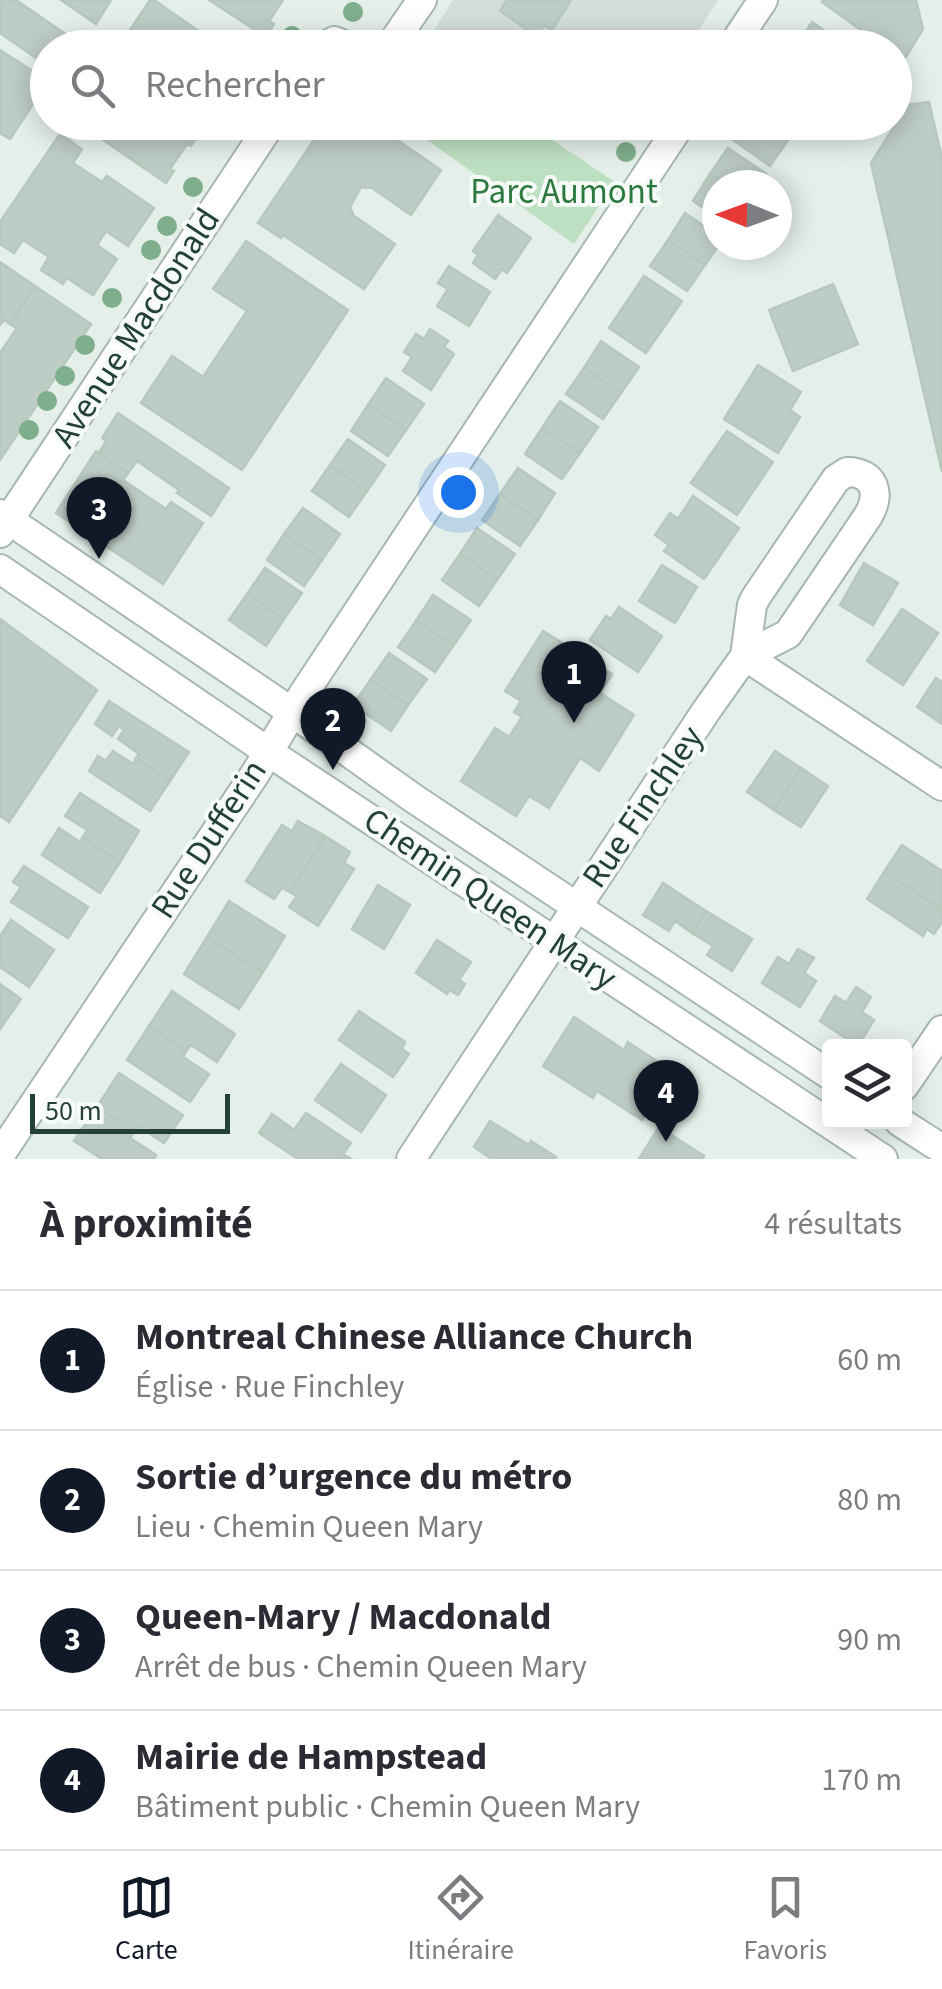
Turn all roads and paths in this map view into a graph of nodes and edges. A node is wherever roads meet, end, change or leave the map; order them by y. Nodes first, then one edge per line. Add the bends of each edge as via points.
1 (422, 0) edge
2 (763, 0) edge
3 (401, 30) edge
4 (744, 30) edge
5 (260, 140) edge
6 (670, 140) edge
7 (3, 522) edge
8 (0, 568) edge
9 (746, 656) junction
10 (292, 712) junction
11 (267, 751) junction
12 (942, 786) edge
13 (577, 906) junction
14 (554, 942) junction
15 (942, 1030) edge
16 (822, 1070) edge
17 (912, 1074) edge
18 (878, 1129) edge
19 (911, 1129) edge
20 (942, 1149) edge
21 (0, 1154) edge
22 (869, 1155) edge
23 (411, 1159) edge

1 - 3 street
2 - 4 street
5 - 7 street, Avenue Macdonald
6 - 10 street, Rue Dufferin
7 - 10 street, Chemin Queen Mary
8 - 11 street, Chemin Queen Mary
9 - 9 street via 788,634 868,516 875,491 864,474 836,479 756,597
9 - 12 street
9 - 13 street, Rue Finchley
10 - 11 street, Rue Dufferin
10 - 13 street, Chemin Queen Mary
11 - 14 street, Chemin Queen Mary
11 - 21 street, Rue Dufferin
13 - 14 street, Rue Finchley
13 - 16 street, Chemin Queen Mary
14 - 22 street, Chemin Queen Mary
14 - 23 street, Rue Finchley
15 - 17 street
18 - 22 street
19 - 20 street

